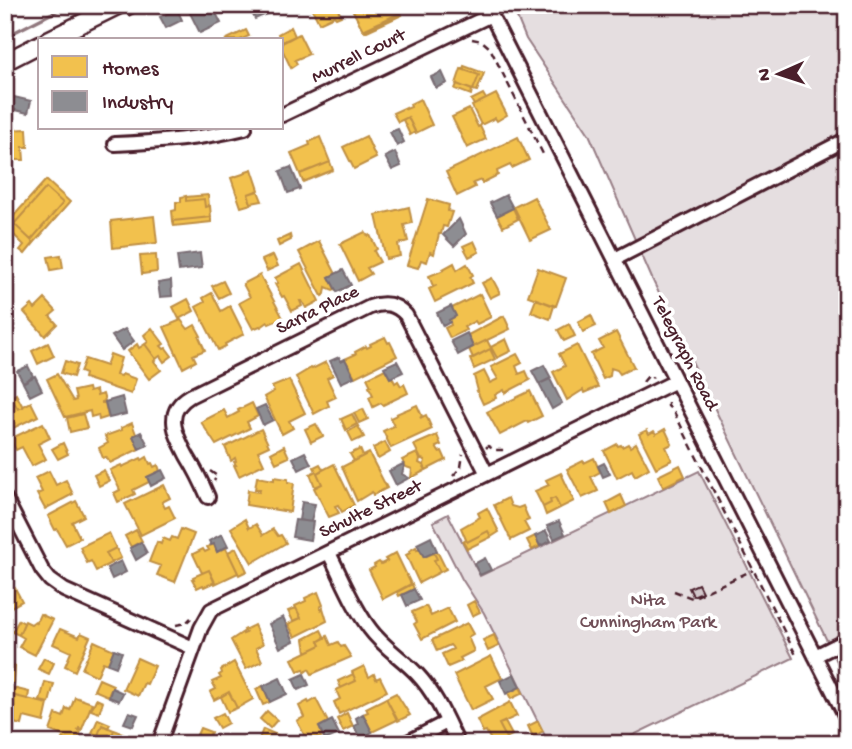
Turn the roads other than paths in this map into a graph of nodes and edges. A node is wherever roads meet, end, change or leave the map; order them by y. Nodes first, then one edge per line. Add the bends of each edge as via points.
1 (119, 5) edge
2 (489, 10) edge
3 (52, 38) edge
4 (38, 45) edge
5 (5, 62) edge
6 (284, 114) edge
7 (237, 130) edge
8 (847, 138) edge
9 (115, 144) dead end
10 (615, 259) junction
11 (676, 381) junction
12 (487, 474) junction
13 (208, 496) road end
14 (5, 498) edge
15 (329, 553) junction
16 (847, 640) edge
17 (193, 648) junction
18 (815, 656) junction
19 (847, 719) edge
20 (447, 722) junction
21 (159, 744) edge
22 (404, 744) edge
23 (458, 744) edge

1 - 3 main road
2 - 6 street, Murrell Court
2 - 10 street, Telegraph Road
4 - 5 main road
7 - 9 street
8 - 10 street
10 - 11 street, Telegraph Road
11 - 12 street, Schulte Street
11 - 18 street, Telegraph Road
12 - 13 street, Sarra Place via 409,320 393,301 356,313 190,396 172,410 176,435
12 - 15 street, Schulte Street
14 - 17 street via 50,580
15 - 17 street, Schulte Street via 211,610
15 - 20 street via 370,630 418,675
16 - 18 street
17 - 21 street, Schulte Street
18 - 19 street, Telegraph Road
20 - 22 street
20 - 23 street

